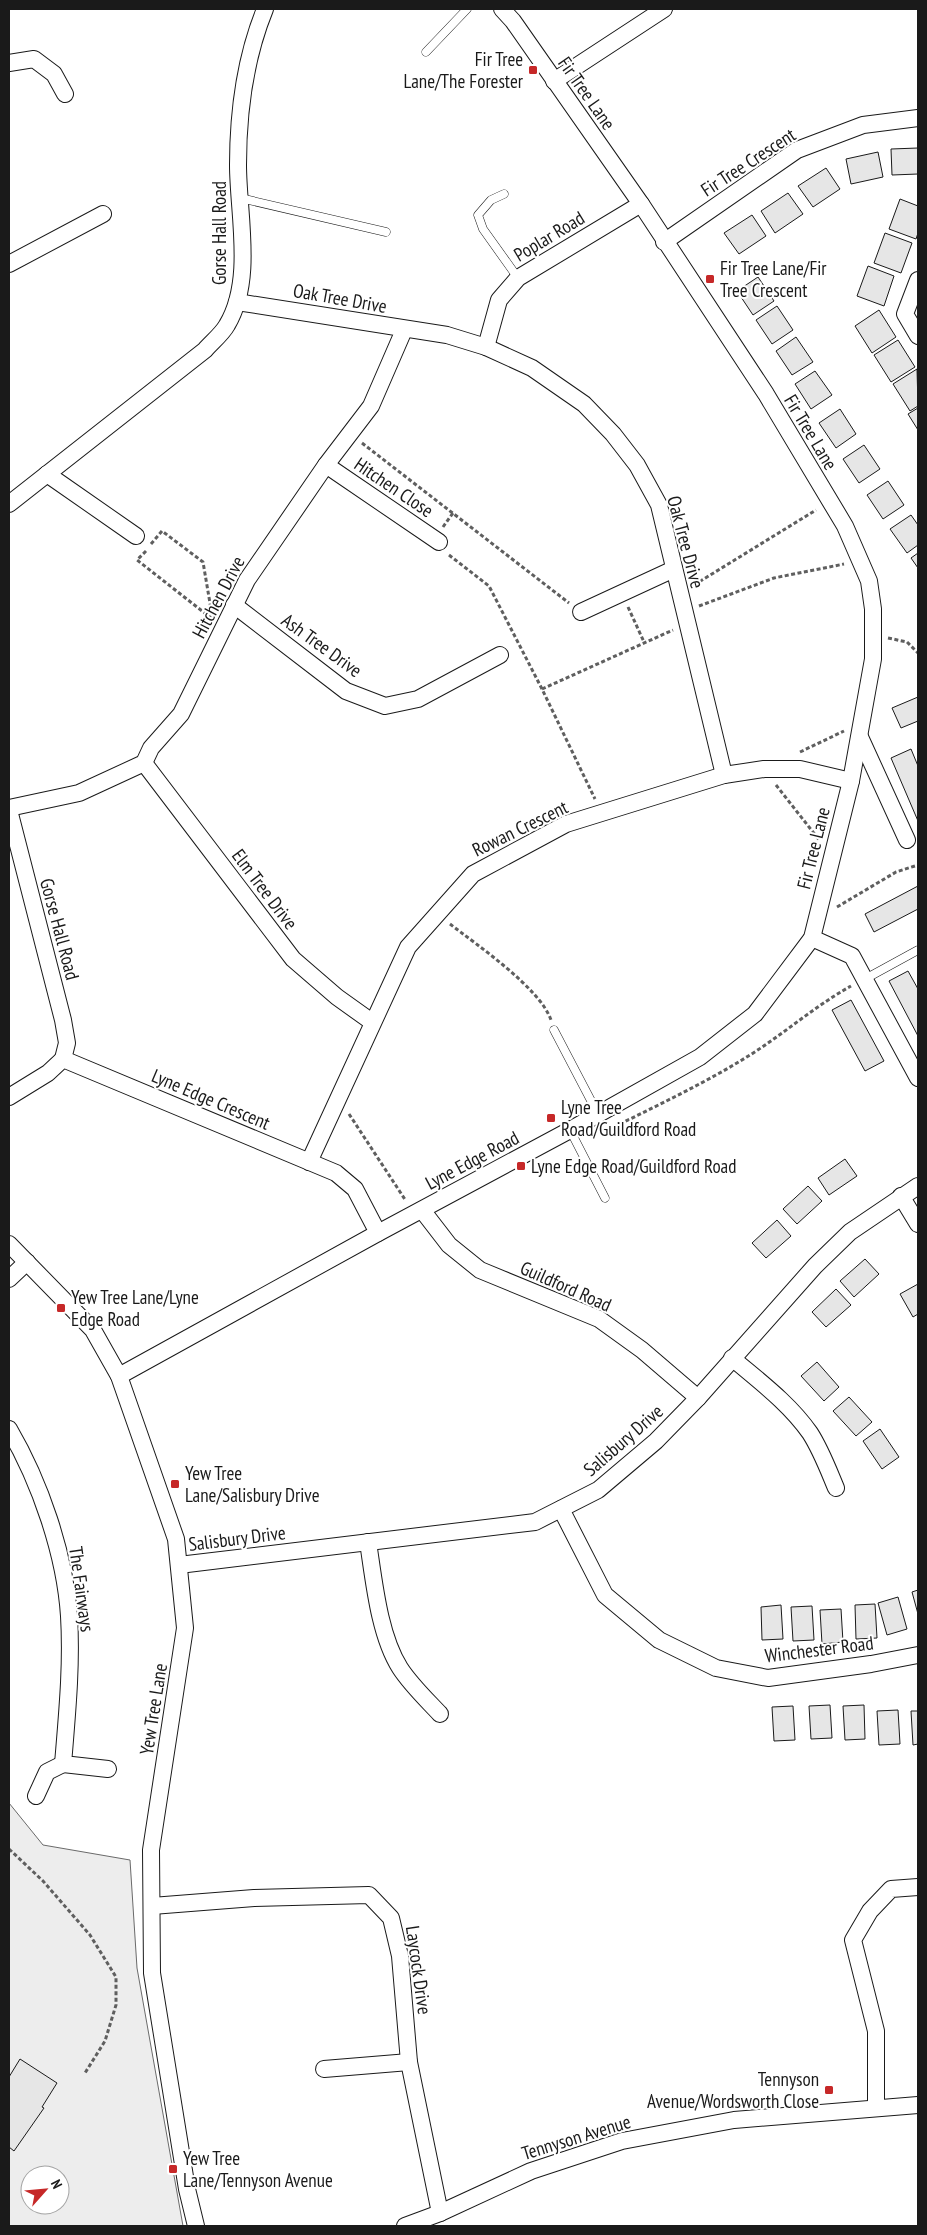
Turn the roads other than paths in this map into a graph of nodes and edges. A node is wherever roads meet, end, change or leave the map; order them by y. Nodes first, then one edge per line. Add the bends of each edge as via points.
1 (265, 9) edge
2 (467, 9) edge
3 (502, 9) edge
4 (664, 9) edge
5 (426, 52) dead end
6 (9, 63) edge
7 (554, 81) junction
8 (65, 94) dead end
9 (918, 118) edge
10 (504, 194) dead end
11 (240, 198) junction
12 (641, 204) junction
13 (103, 214) dead end
14 (386, 232) dead end
15 (664, 242) junction
16 (9, 264) edge
17 (518, 278) junction
18 (918, 280) edge
19 (237, 302) junction
20 (404, 330) junction
21 (918, 336) edge
22 (486, 346) junction
23 (326, 465) junction
24 (47, 474) junction
25 (9, 504) edge
26 (136, 536) dead end
27 (439, 542) road end
28 (674, 569) junction
29 (234, 605) junction
30 (581, 612) road end
31 (500, 656) dead end
32 (861, 730) junction
33 (144, 763) junction
34 (724, 775) junction
35 (851, 780) junction
36 (9, 809) edge
37 (906, 840) dead end
38 (812, 938) junction
39 (918, 950) edge
40 (865, 979) junction
41 (372, 1022) junction
42 (554, 1030) road end
43 (63, 1059) junction
44 (918, 1078) edge
45 (9, 1097) edge
46 (598, 1114) junction
47 (570, 1130) junction
48 (309, 1162) junction
49 (918, 1186) edge
50 (901, 1196) junction
51 (604, 1198) dead end
52 (418, 1212) junction
53 (918, 1224) edge
54 (378, 1233) junction
55 (9, 1244) edge
56 (26, 1262) junction
57 (9, 1279) edge
58 (732, 1358) junction
59 (119, 1376) junction
60 (698, 1398) junction
61 (9, 1429) edge
62 (836, 1488) dead end
63 (561, 1509) junction
64 (368, 1542) junction
65 (178, 1565) junction
66 (918, 1655) edge
67 (440, 1714) dead end
68 (63, 1764) junction
69 (108, 1769) dead end
70 (36, 1796) dead end
71 (918, 1887) edge
72 (152, 1906) junction
73 (409, 2062) junction
74 (324, 2069) dead end
75 (918, 2105) edge
76 (876, 2108) junction
77 (440, 2213) junction
78 (196, 2226) edge
79 (405, 2226) edge

1 - 11 street, Gorse Hall Road via 253,38 241,108
2 - 5 lane
3 - 7 street, Fir Tree Lane
4 - 7 street
6 - 8 street via 34,59 54,74
7 - 12 street, Fir Tree Lane
9 - 15 street, Fir Tree Crescent via 863,125 797,150
10 - 17 lane via 491,200 478,216
11 - 14 lane
11 - 19 street, Gorse Hall Road via 242,273
12 - 15 street, Fir Tree Lane
12 - 17 street, Poplar Road
13 - 16 street
15 - 32 street, Fir Tree Lane via 766,394 861,560 869,581 873,609 873,659
17 - 22 street, Poplar Road via 500,300
18 - 21 street via 905,314
19 - 20 street, Oak Tree Drive
19 - 24 street, Gorse Hall Road via 227,326 205,350
20 - 22 street, Oak Tree Drive via 447,335
20 - 23 street, Hitchen Drive via 371,406
22 - 28 street, Oak Tree Drive via 532,368 584,404 613,434 637,465 659,505
23 - 27 street, Hitchen Close
23 - 29 street, Hitchen Drive via 247,580
24 - 25 street, Gorse Hall Road
24 - 26 street
28 - 30 street
28 - 34 street, Oak Tree Drive
29 - 31 street, Ash Tree Drive via 346,691 385,706 418,699
29 - 33 street, Hitchen Drive via 218,624 181,714 151,748
32 - 35 street, Fir Tree Lane
32 - 37 street
33 - 36 street via 79,793
33 - 41 street, Elm Tree Drive via 293,958 337,997
34 - 35 street, Rowan Crescent via 764,769 800,769
34 - 41 street, Rowan Crescent via 566,824 473,874 408,947
35 - 38 street, Fir Tree Lane
36 - 43 street, Gorse Hall Road via 68,1043
38 - 40 street via 852,956
38 - 46 street, Lyne Edge Road via 755,1014 700,1057
39 - 40 lane
40 - 44 street
41 - 48 street, Rowan Crescent
42 - 46 lane
43 - 45 street via 48,1073
43 - 48 street, Lyne Edge Crescent
46 - 47 street, Lyne Edge Road
47 - 51 lane
47 - 52 street, Lyne Edge Road
48 - 54 street, Lyne Edge Crescent via 347,1181
49 - 50 street, Salisbury Drive
50 - 53 street
50 - 58 street, Salisbury Drive via 850,1232
52 - 54 street, Lyne Edge Road
52 - 60 street, Guildford Road via 449,1245 480,1270 599,1319 642,1350
54 - 59 street, Lyne Edge Road
55 - 56 street, Yew Tree Lane
56 - 57 street
56 - 59 street, Yew Tree Lane via 93,1330
58 - 60 street, Salisbury Drive
58 - 62 street via 795,1414 824,1458
59 - 65 street, Yew Tree Lane via 176,1539
60 - 63 street, Salisbury Drive via 656,1441 598,1490
61 - 68 street, The Fairways via 41,1494 64,1580 69,1615 70,1689
63 - 64 street, Salisbury Drive via 535,1522
63 - 66 street, Winchester Road via 604,1596 659,1640 716,1668 768,1678
64 - 65 street, Salisbury Drive
64 - 67 street via 382,1624 399,1667
65 - 72 street, Yew Tree Lane via 185,1628 151,1850
68 - 69 street
68 - 70 street via 47,1772
71 - 76 street via 891,1889 870,1911 854,1940 876,2031
72 - 73 street, Laycock Drive via 254,1898 369,1895 391,1918 400,1956
72 - 78 street, Yew Tree Lane via 152,1973 187,2189
73 - 74 street
73 - 77 street, Laycock Drive
75 - 76 street, Tennyson Avenue
76 - 77 street, Tennyson Avenue via 734,2120 622,2141 531,2171
77 - 79 street, Tennyson Avenue

